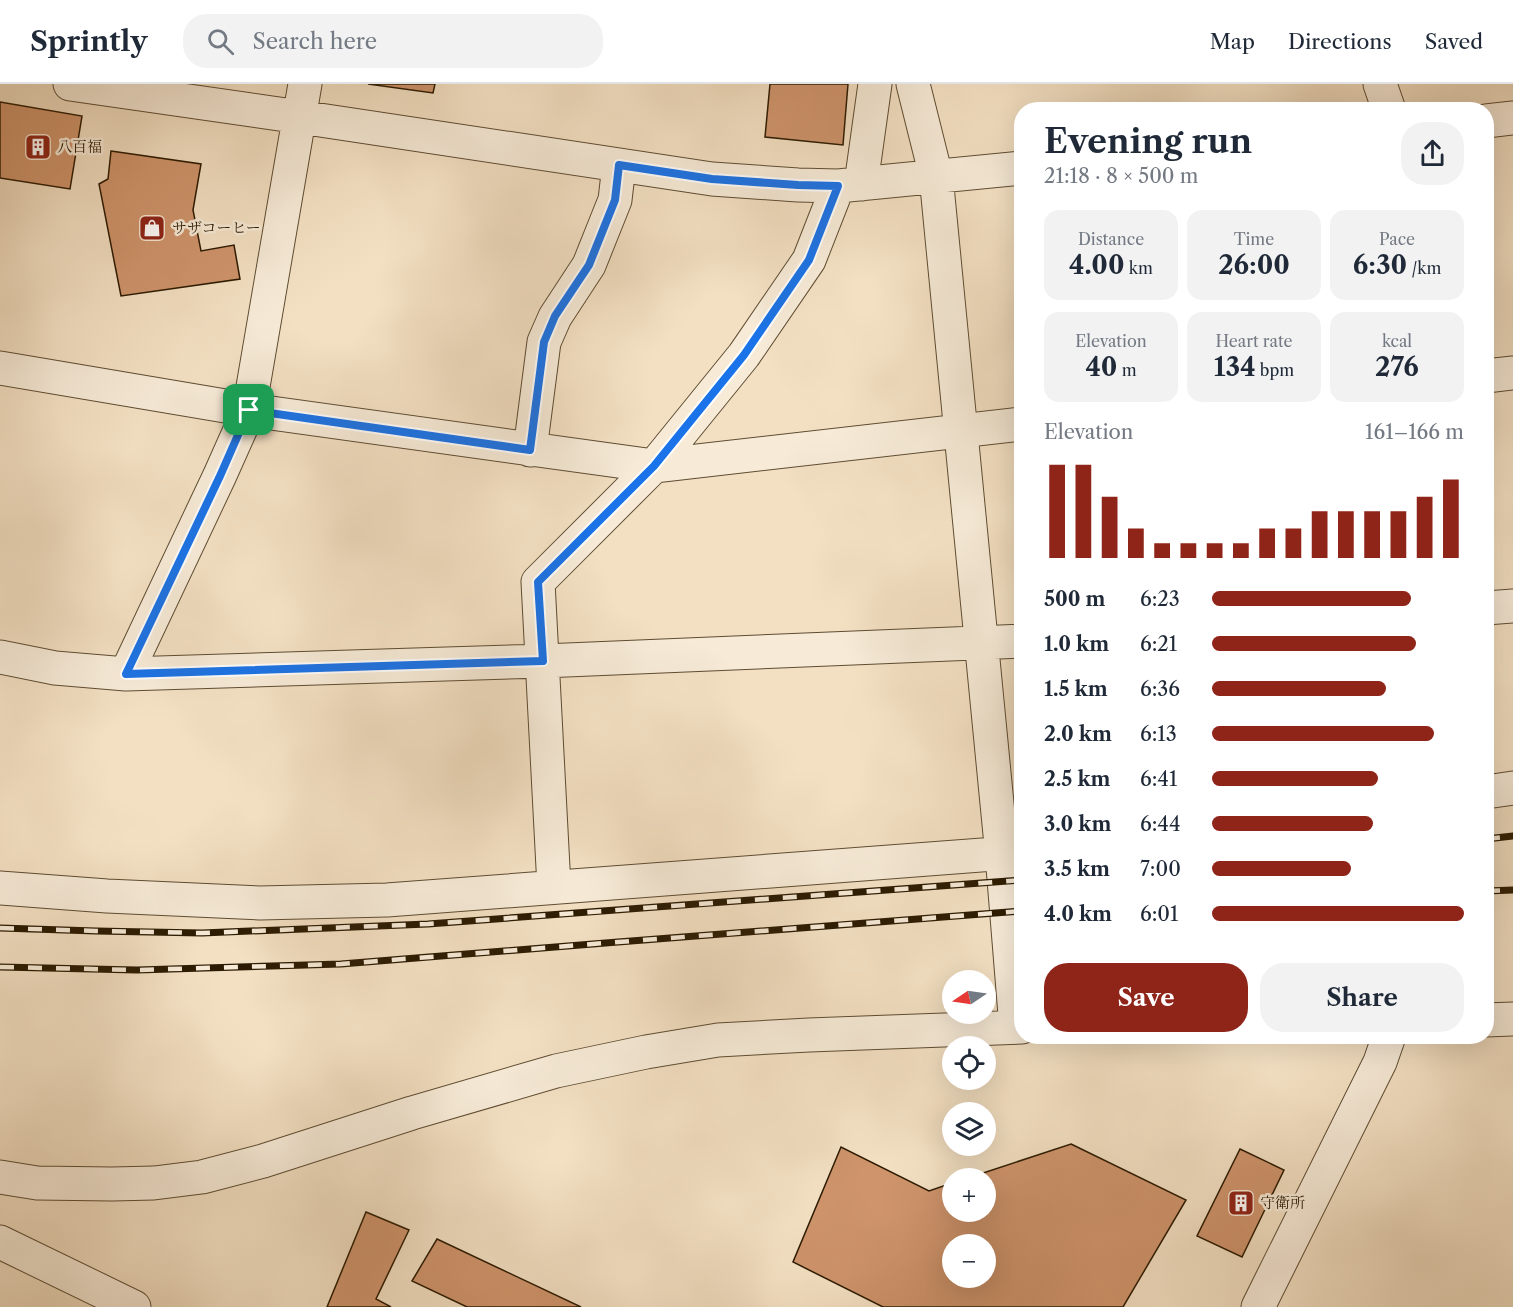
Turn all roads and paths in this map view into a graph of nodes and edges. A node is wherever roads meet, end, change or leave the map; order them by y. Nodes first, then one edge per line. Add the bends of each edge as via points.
1 (70, 84) edge
2 (305, 84) edge
3 (875, 84) edge
4 (913, 84) edge
5 (1380, 84) edge
6 (1386, 102) edge
7 (300, 117) junction
8 (1513, 118) edge
9 (1494, 120) edge
10 (619, 165) junction
11 (1014, 169) edge
12 (936, 176) junction
13 (850, 185) junction
14 (0, 368) edge
15 (1513, 373) edge
16 (1494, 375) edge
17 (249, 410) junction
18 (1014, 425) edge
19 (960, 431) junction
20 (530, 450) junction
21 (654, 466) junction
22 (1513, 606) edge
23 (1494, 607) edge
24 (1014, 642) edge
25 (981, 644) junction
26 (0, 657) edge
27 (543, 661) junction
28 (126, 674) junction
29 (1513, 788) edge
30 (1494, 791) edge
31 (1012, 853) edge
32 (554, 887) junction
33 (0, 888) edge
34 (1014, 903) edge
35 (1513, 1019) edge
36 (1494, 1020) edge
37 (1014, 1027) edge
38 (1386, 1044) edge
39 (0, 1177) edge
40 (0, 1242) edge
41 (134, 1307) edge
42 (1258, 1307) edge

1 - 7 street
2 - 7 street
3 - 13 street
4 - 12 street
5 - 6 street
7 - 10 street
7 - 17 street
8 - 9 street
10 - 13 street via 712,179
10 - 20 street via 615,200 589,265 555,316 544,342
11 - 12 street
12 - 13 street
12 - 19 street
13 - 21 street via 809,260 744,355
14 - 17 street
15 - 16 street
17 - 20 street
17 - 28 street
18 - 19 street
19 - 21 street
19 - 25 street
20 - 21 street
21 - 27 street via 538,582
22 - 23 street
24 - 25 street
25 - 27 street
25 - 31 street
26 - 28 street via 55,668
27 - 28 street
27 - 32 street
29 - 30 street
31 - 32 street
31 - 34 street
32 - 33 street via 387,900 260,903
35 - 36 street
37 - 39 street via 718,1040 556,1071 202,1177 154,1184 112,1184 38,1183
38 - 42 street
40 - 41 street

